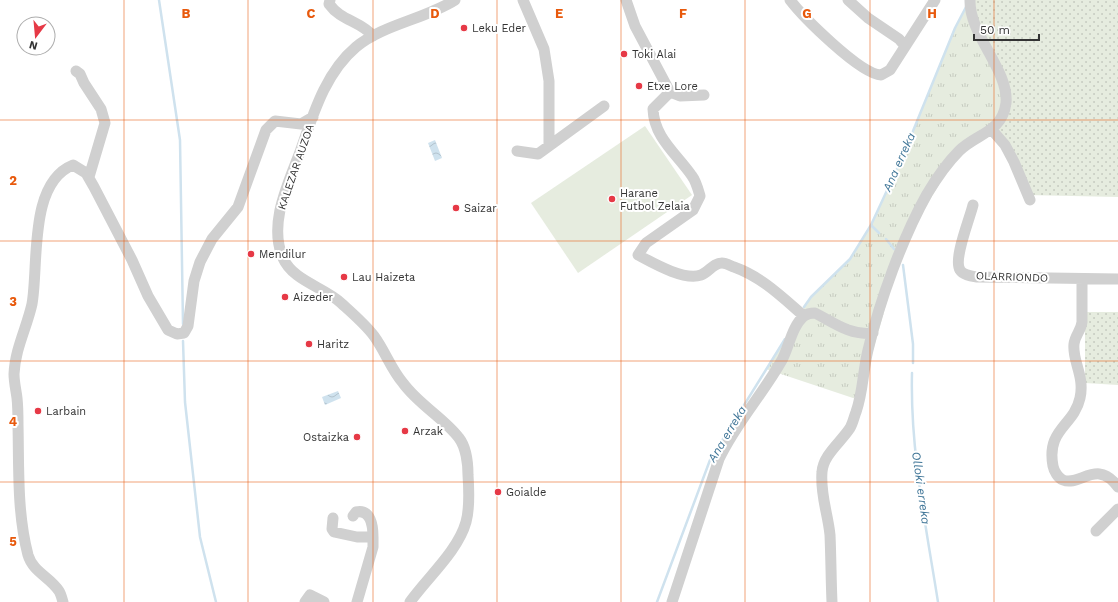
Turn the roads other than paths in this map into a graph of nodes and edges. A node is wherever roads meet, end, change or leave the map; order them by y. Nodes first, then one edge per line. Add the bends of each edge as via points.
1 (330, 0) edge
2 (455, 0) edge
3 (523, 0) edge
4 (626, 0) edge
5 (790, 0) edge
6 (848, 0) edge
7 (935, 0) edge
8 (970, 2) edge
9 (373, 36) junction
10 (905, 46) junction
11 (76, 70) dead end
12 (670, 92) junction
13 (704, 95) dead end
14 (604, 106) dead end
15 (313, 117) junction
16 (992, 130) junction
17 (549, 146) junction
18 (517, 152) dead end
19 (88, 177) junction
20 (1030, 200) dead end
21 (974, 206) dead end
22 (1082, 279) junction
23 (1118, 279) edge
24 (804, 316) junction
25 (873, 333) junction
26 (1118, 487) edge
27 (1118, 509) edge
28 (354, 516) dead end
29 (333, 518) dead end
30 (1096, 531) dead end
31 (373, 537) junction
32 (63, 602) edge
33 (305, 602) edge
34 (324, 602) edge
35 (358, 602) edge
36 (410, 602) edge
37 (672, 602) edge
38 (832, 602) edge

1 - 9 street via 329,4 336,13 368,30
2 - 9 street, KALEZAR AUZOA via 425,16
3 - 17 street via 544,48 549,81
4 - 12 street via 635,26
5 - 10 street via 808,21 871,72 881,75 890,70
6 - 10 street
7 - 10 street
8 - 16 street via 972,19 1004,89 1006,102 1003,114
9 - 15 street, KALEZAR AUZOA via 356,47 336,67
11 - 19 street via 101,109 105,123
12 - 13 street via 680,96
12 - 24 street via 653,109 654,120 662,138 693,177 700,196 693,210 646,243 638,255 684,275 702,275 713,266 722,263 745,271 767,284
14 - 17 street
15 - 19 street, KALEZAR AUZOA via 301,124 276,121 266,130 238,207 212,239 200,262 194,281 188,326 184,334 168,330
15 - 36 street, KALEZAR AUZOA via 280,210 278,235 283,259 305,280 340,302 370,331 402,383 460,439 466,459 469,485 466,522 454,546
16 - 20 street via 1005,145
16 - 25 street via 974,138 959,151 928,193 903,245
17 - 18 street via 538,154
19 - 32 street, KALEZAR AUZOA via 73,165 63,169 44,202 35,251 32,303 15,360 14,376 20,501 28,556 35,569 59,590
21 - 22 street, OLARRIONDO via 957,260 960,270 967,275
22 - 23 street
22 - 26 street via 1082,322 1074,344 1082,388 1077,408 1055,438 1051,456 1054,470 1064,481 1102,475 1109,477
24 - 25 street via 816,313 853,333
24 - 37 street via 782,359 722,452
25 - 38 street via 851,427 825,460 822,470 822,488 830,535
27 - 30 street
28 - 31 street via 356,512 361,511 370,516
29 - 31 street via 334,532 357,537
31 - 35 street via 373,546
33 - 34 street via 310,595

